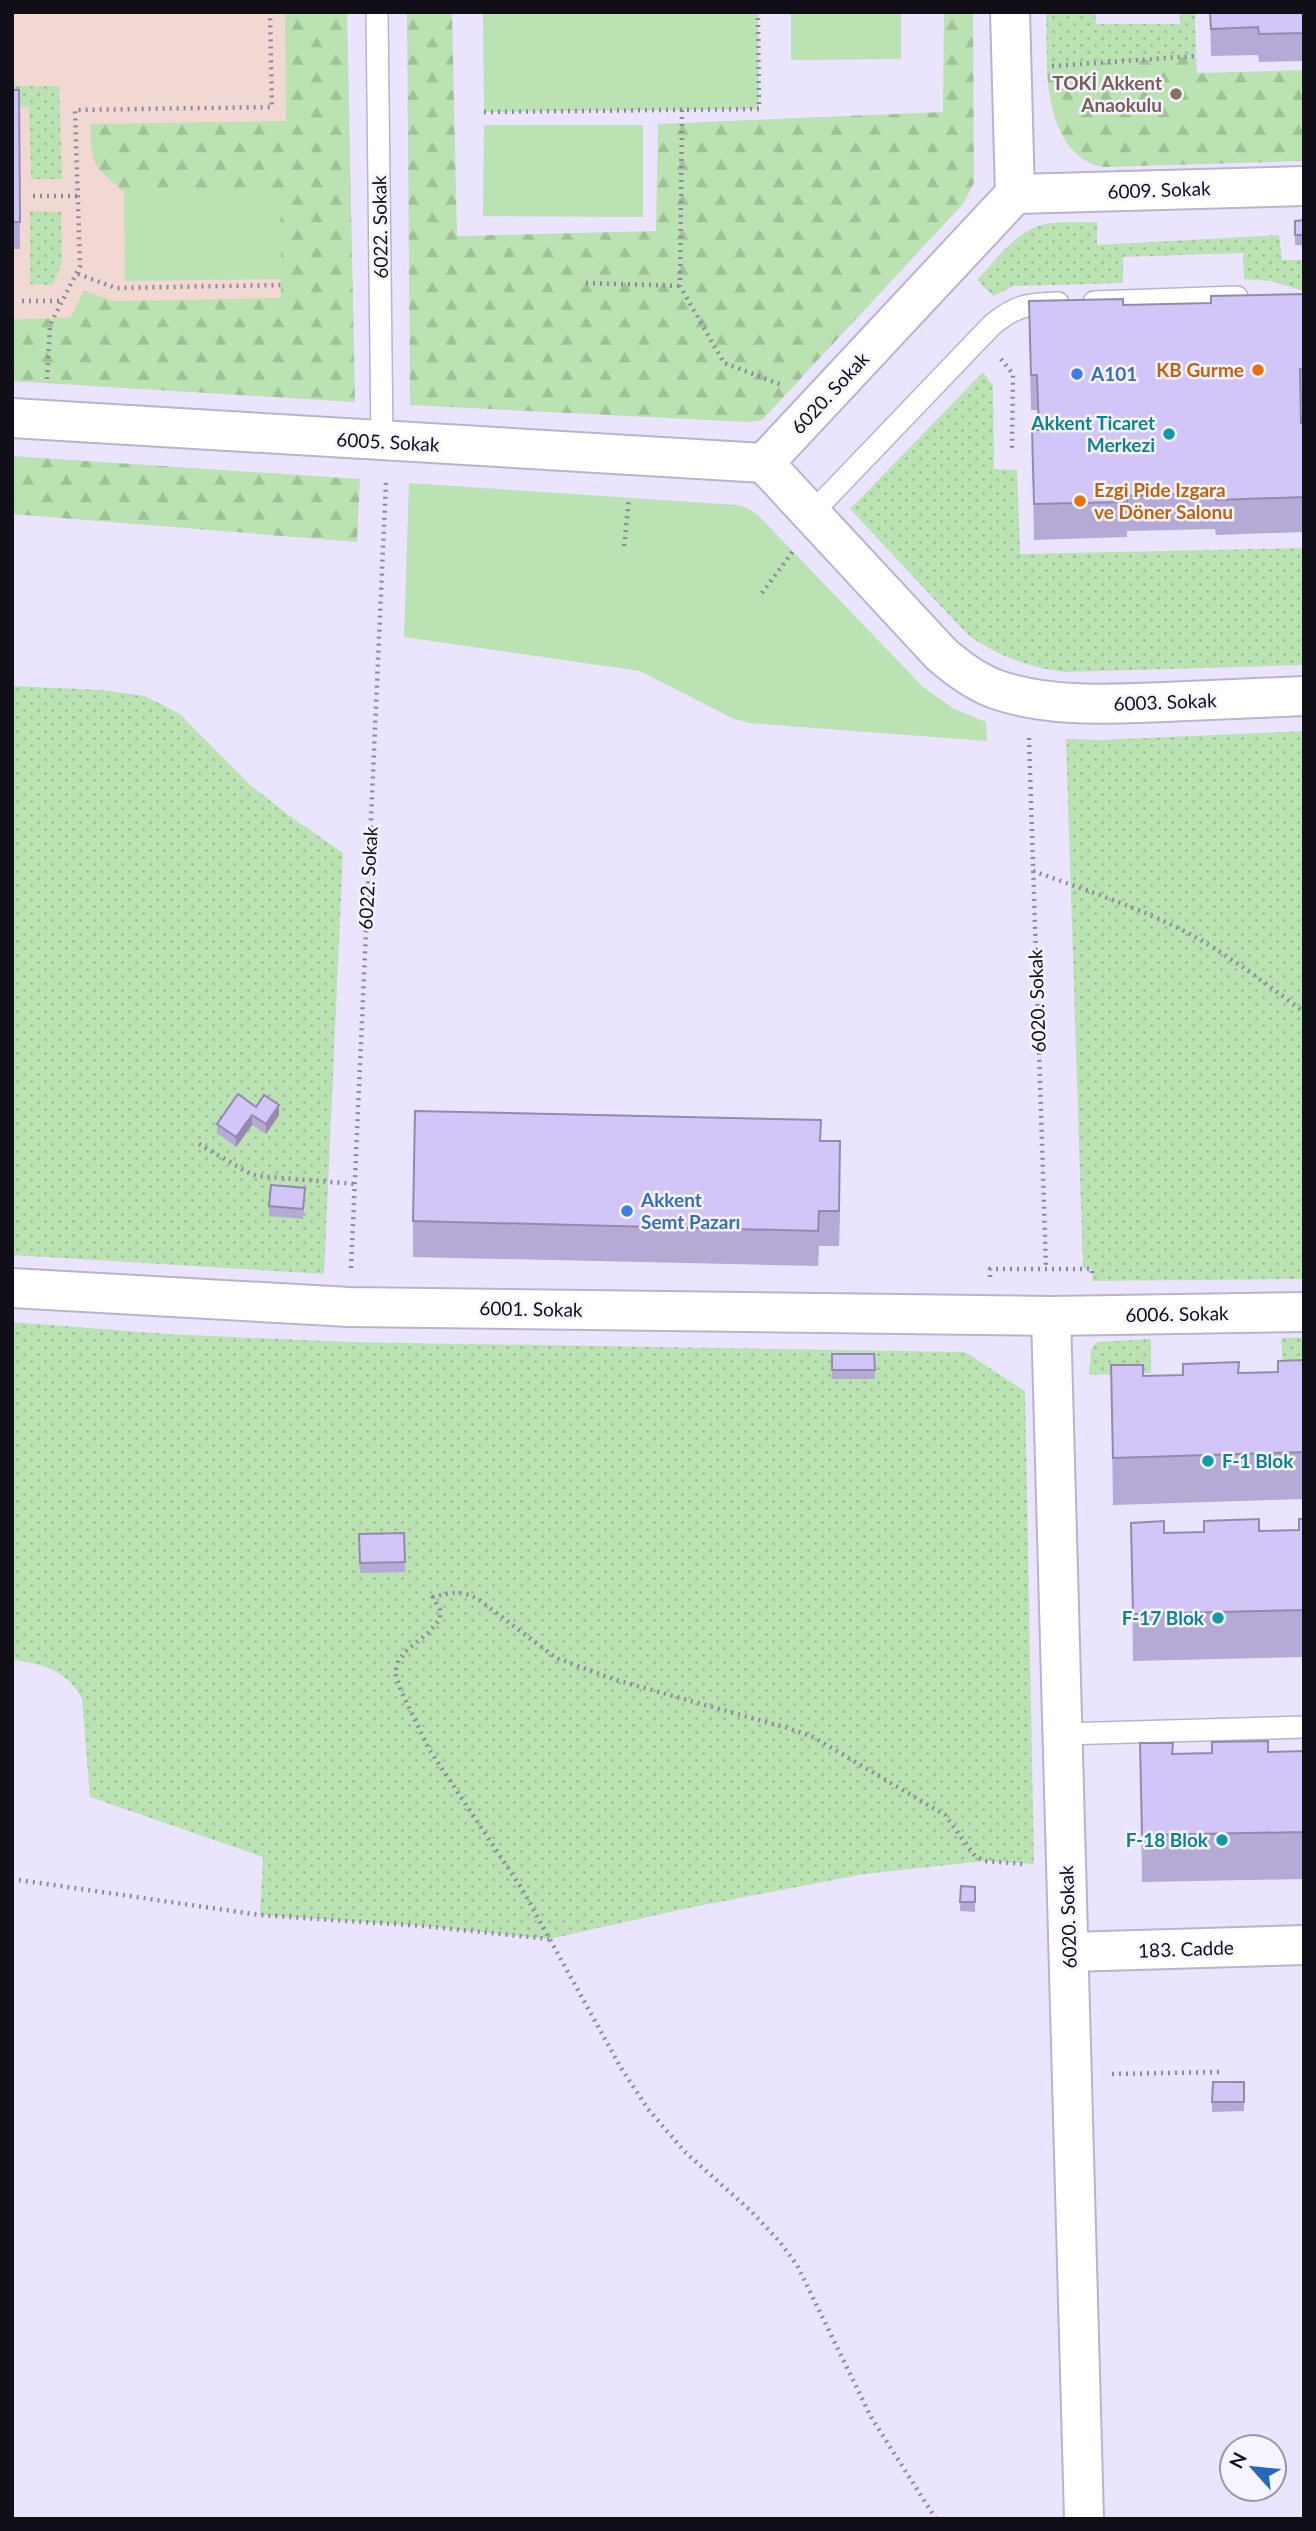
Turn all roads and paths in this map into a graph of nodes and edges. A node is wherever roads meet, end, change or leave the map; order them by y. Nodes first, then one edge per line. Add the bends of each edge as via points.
1 (270, 12) edge
2 (377, 12) edge
3 (758, 12) edge
4 (1010, 12) edge
5 (1196, 56) dead end
6 (1047, 67) dead end
7 (682, 110) junction
8 (484, 112) dead end
9 (1304, 186) edge
10 (1015, 194) junction
11 (33, 196) dead end
12 (78, 196) junction
13 (78, 274) junction
14 (586, 283) dead end
15 (281, 285) dead end
16 (680, 286) junction
17 (1254, 296) edge
18 (22, 301) dead end
19 (63, 301) junction
20 (998, 356) dead end
21 (47, 383) dead end
22 (790, 392) dead end
23 (12, 418) edge
24 (382, 442) junction
25 (1012, 449) dead end
26 (764, 463) junction
27 (386, 481) dead end
28 (629, 498) dead end
29 (811, 514) junction
30 (624, 546) dead end
31 (793, 551) dead end
32 (762, 593) dead end
33 (1304, 696) edge
34 (1028, 715) junction
35 (1033, 870) junction
36 (1304, 1012) edge
37 (199, 1144) dead end
38 (355, 1184) junction
39 (1046, 1269) junction
40 (351, 1276) dead end
41 (990, 1281) dead end
42 (1092, 1281) dead end
43 (12, 1288) edge
44 (1304, 1312) edge
45 (1051, 1316) junction
46 (1304, 1727) edge
47 (1063, 1734) junction
48 (1034, 1864) dead end
49 (12, 1879) edge
50 (550, 1939) junction
51 (1304, 1945) edge
52 (1069, 1952) junction
53 (1220, 2072) dead end
54 (1072, 2074) junction
55 (936, 2519) edge
56 (1084, 2519) edge

1 - 12 path via 272,107 75,110
2 - 24 lane, 6022. Sokak
3 - 7 path via 759,108
4 - 10 street
5 - 6 path
7 - 8 path
7 - 16 path
9 - 10 street, 6009. Sokak
10 - 26 street, 6020. Sokak
11 - 12 path
12 - 13 path
13 - 15 path via 116,288
13 - 19 path
14 - 16 path
16 - 22 path via 724,363 774,380
17 - 29 lane via 1019,306 992,325
18 - 19 path
19 - 21 path via 50,325
20 - 25 path via 1013,374
23 - 24 street, 6005. Sokak
24 - 26 street, 6005. Sokak
26 - 29 street
27 - 38 path, 6022. Sokak
28 - 30 path
29 - 34 street via 941,654
31 - 32 path
33 - 34 street, 6003. Sokak via 1063,703
34 - 35 path, 6020. Sokak
35 - 36 path via 1189,934
35 - 39 path, 6020. Sokak
37 - 38 path via 257,1176
38 - 40 path, 6022. Sokak
39 - 41 path via 990,1269
39 - 42 path via 1092,1269
43 - 45 street, 6001. Sokak via 349,1307
44 - 45 street, 6006. Sokak
45 - 47 street, 6020. Sokak
46 - 47 lane
47 - 52 street, 6020. Sokak
48 - 50 path via 985,1861 975,1856 953,1824 934,1807 813,1737 568,1665 478,1599 454,1591 433,1597 440,1619 398,1662 395,1673 429,1749
49 - 50 path via 260,1915
50 - 55 path via 648,2109 685,2152 770,2231 797,2265 871,2417
51 - 52 street, 183. Cadde
52 - 54 street, 6020. Sokak
53 - 54 path
54 - 56 street, 6020. Sokak

